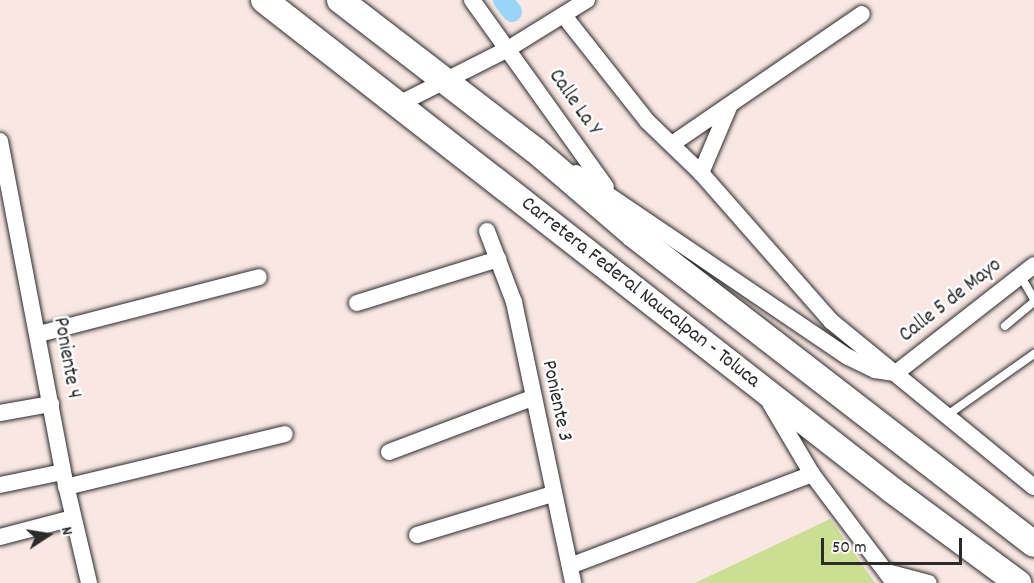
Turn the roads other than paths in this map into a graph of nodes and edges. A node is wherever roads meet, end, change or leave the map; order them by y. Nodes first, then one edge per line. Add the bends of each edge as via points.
1 (264, 0) edge
2 (340, 0) edge
3 (472, 0) edge
4 (587, 0) edge
5 (862, 14) dead end
6 (560, 20) junction
7 (508, 49) junction
8 (444, 80) junction
9 (399, 104) junction
10 (729, 107) junction
11 (0, 141) edge
12 (672, 144) junction
13 (535, 150) junction
14 (701, 173) junction
15 (610, 193) junction
16 (487, 231) dead end
17 (634, 235) junction
18 (498, 259) junction
19 (1027, 270) edge
20 (259, 277) dead end
21 (1034, 300) edge
22 (357, 303) dead end
23 (1005, 326) dead end
24 (39, 334) junction
25 (1034, 354) edge
26 (896, 373) junction
27 (751, 380) junction
28 (532, 398) junction
29 (51, 404) junction
30 (0, 413) edge
31 (946, 416) junction
32 (285, 434) dead end
33 (389, 452) dead end
34 (812, 474) junction
35 (65, 479) junction
36 (0, 485) edge
37 (1034, 487) edge
38 (553, 494) junction
39 (73, 518) junction
40 (417, 535) dead end
41 (0, 537) edge
42 (1034, 544) edge
43 (570, 566) junction
44 (890, 578) edge
45 (89, 583) edge
46 (573, 583) edge
47 (930, 583) edge
48 (1018, 583) edge

1 - 9 main road, Carretera Federal Naucalpan - Toluca
2 - 8 main road, Carretera Federal Naucalpan - Toluca
3 - 7 street, Calle La Y
4 - 6 street
5 - 10 street
6 - 7 street
6 - 12 street via 647,121
7 - 8 street
7 - 15 street, Calle La Y
8 - 9 street
8 - 13 main road, Carretera Federal Naucalpan - Toluca
9 - 27 main road, Carretera Federal Naucalpan - Toluca
10 - 12 street
10 - 14 street
11 - 24 street, Poniente 4
12 - 14 street
13 - 15 street
13 - 17 main road, Carretera Federal Naucalpan - Toluca
14 - 26 street via 831,321
15 - 17 street, Calle La Y
15 - 26 street via 848,357 875,370
16 - 18 street, Poniente 3
17 - 42 main road, Carretera Federal Naucalpan - Toluca
18 - 22 street
18 - 28 street, Poniente 3 via 514,302
19 - 21 lane
19 - 26 street, Calle 5 de Mayo
20 - 24 street
21 - 23 lane
24 - 29 street, Poniente 4
25 - 31 lane
26 - 31 street
27 - 34 street via 784,423
27 - 48 main road, Carretera Federal Naucalpan - Toluca
28 - 33 street
28 - 38 street, Poniente 3
29 - 30 street
29 - 35 street, Poniente 4
31 - 37 street
32 - 35 street
34 - 43 street
34 - 44 street
35 - 36 street
35 - 39 street, Poniente 4
38 - 40 street
38 - 43 street, Poniente 3
39 - 41 street
39 - 45 street, Poniente 4
43 - 46 street, Poniente 3
44 - 47 street

